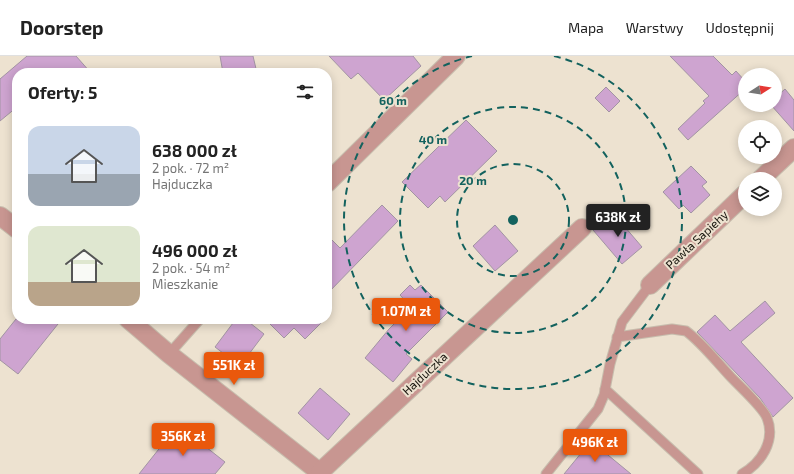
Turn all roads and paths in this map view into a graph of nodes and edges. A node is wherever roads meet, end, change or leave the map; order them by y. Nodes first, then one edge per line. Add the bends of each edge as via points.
1 (456, 56) edge
2 (794, 148) edge
3 (768, 172) edge
4 (332, 178) edge
5 (738, 201) edge
6 (0, 216) edge
7 (12, 225) edge
8 (582, 228) dead end
9 (650, 285) joint
10 (134, 324) edge
11 (196, 324) edge
12 (618, 337) junction
13 (169, 354) junction
14 (605, 390) junction
15 (321, 473) edge
16 (546, 474) edge
17 (698, 474) edge
18 (742, 474) edge

1 - 4 street
2 - 3 street
5 - 9 street, Pawła Sapiehy
6 - 7 street
8 - 15 street, Hajduczka
9 - 12 lane via 622,322
10 - 13 street
11 - 13 lane
12 - 14 lane
12 - 18 lane via 672,329 686,331 750,397 767,417 769,443 756,464
13 - 15 street
14 - 16 lane via 598,409
14 - 17 lane

